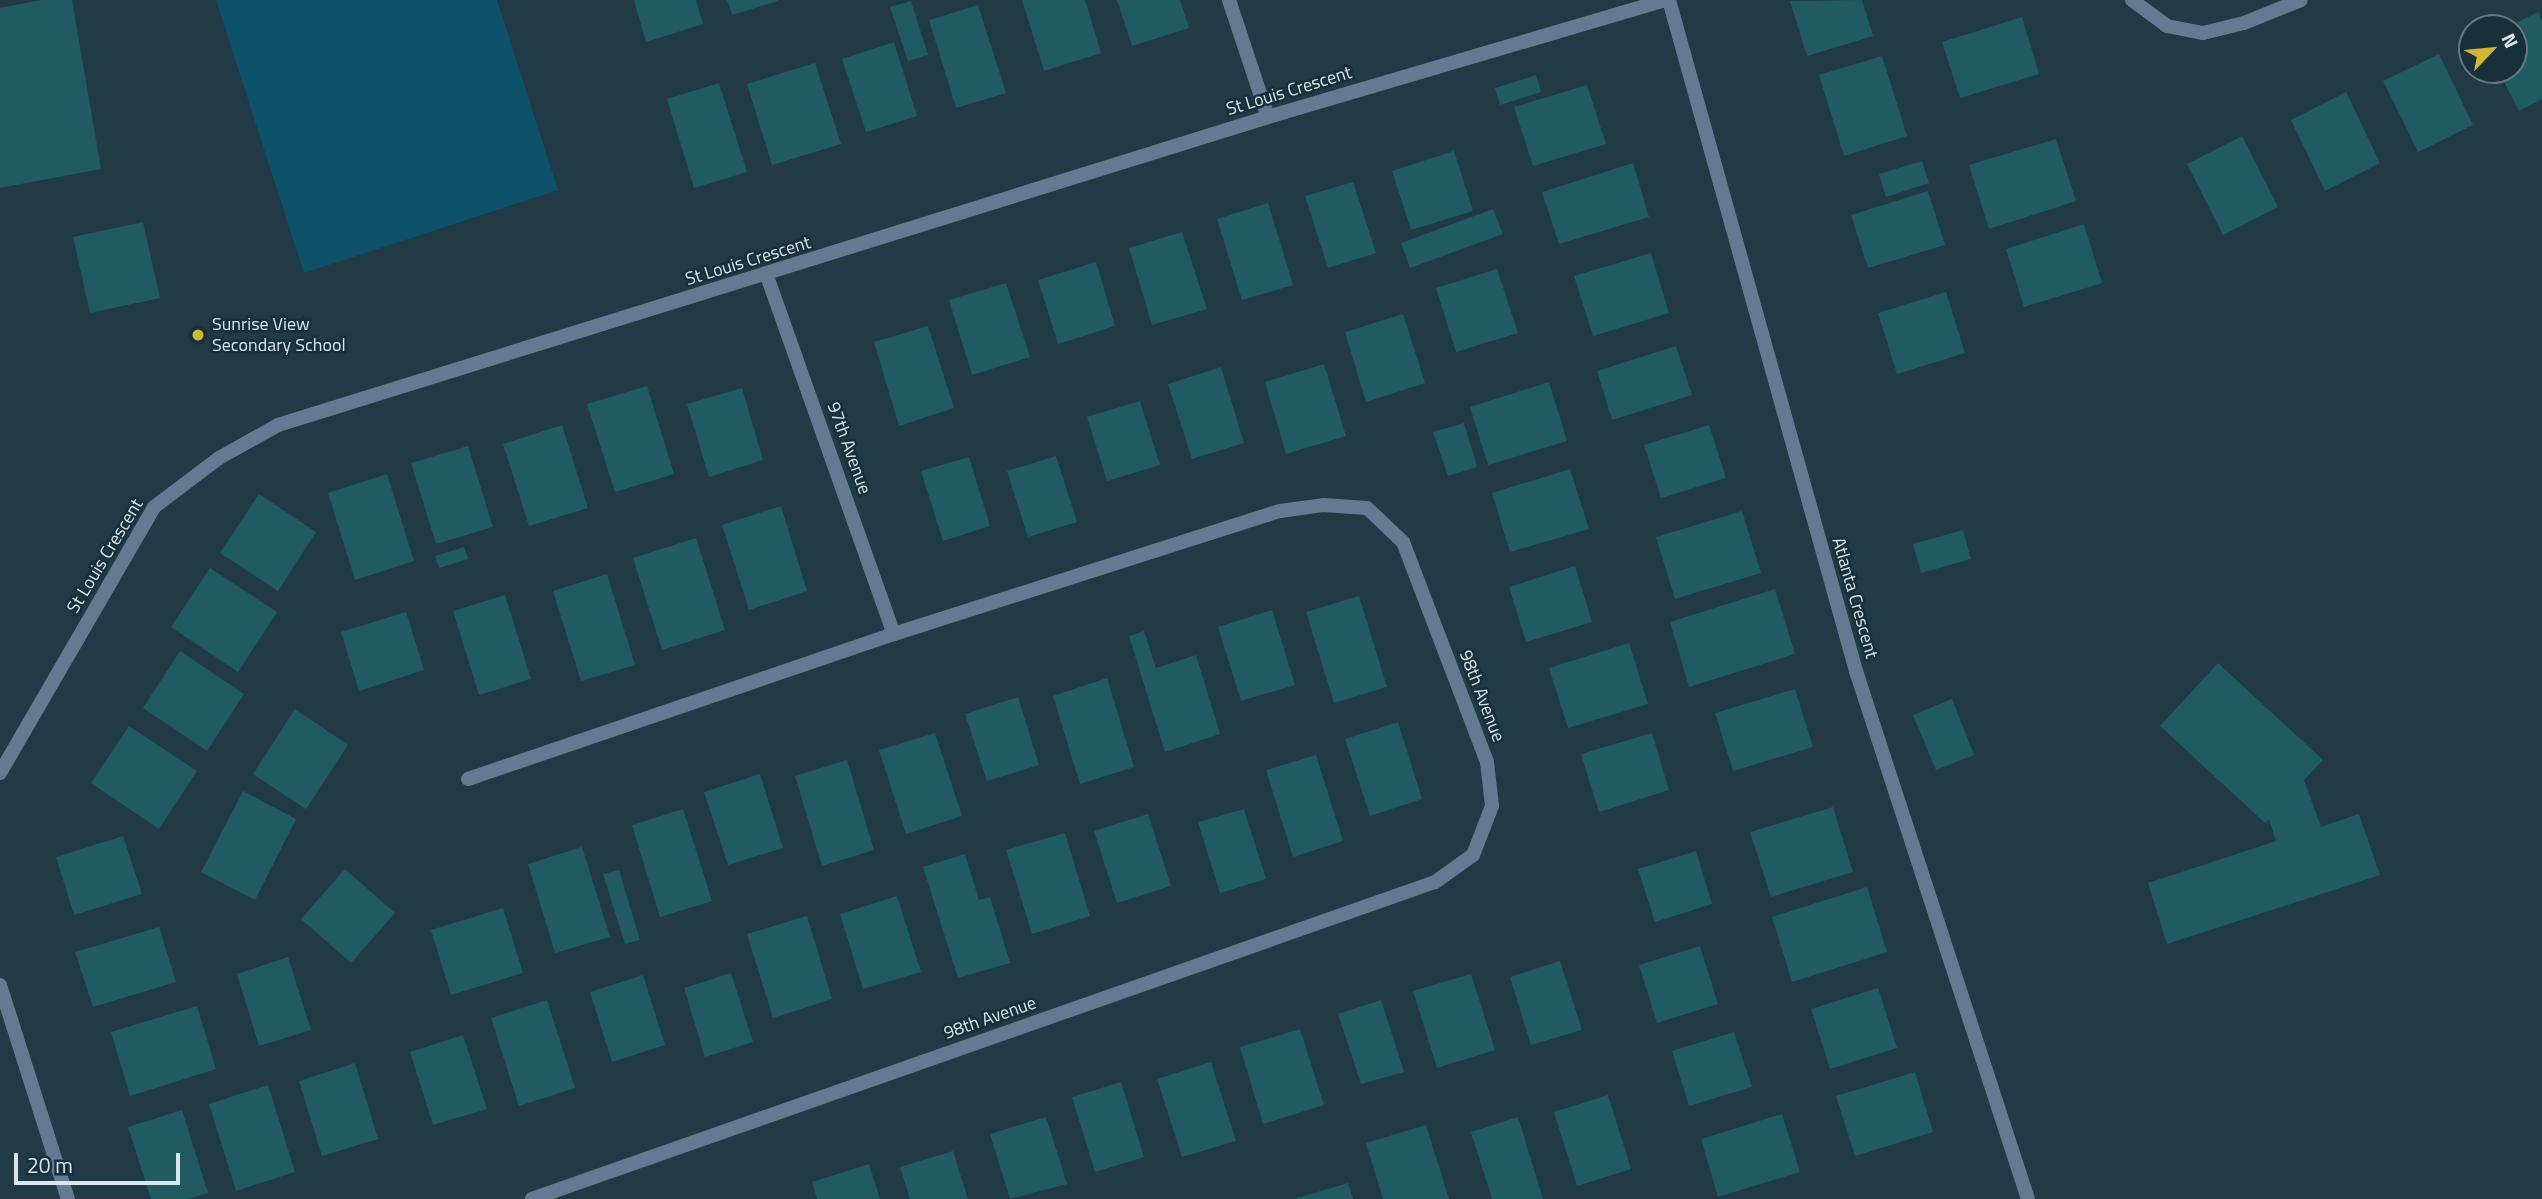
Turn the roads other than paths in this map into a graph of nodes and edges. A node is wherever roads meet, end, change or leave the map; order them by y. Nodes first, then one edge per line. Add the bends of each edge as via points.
1 (1229, 0) edge
2 (1668, 0) edge
3 (2132, 0) edge
4 (2301, 0) edge
5 (1268, 117) junction
6 (767, 276) junction
7 (894, 634) junction
8 (0, 773) edge
9 (468, 779) dead end
10 (0, 985) edge
11 (68, 1199) edge
12 (532, 1199) edge
13 (2028, 1199) edge

1 - 5 street
2 - 5 street, St Louis Crescent
2 - 13 street, Atlanta Crescent via 1856,671
3 - 4 street via 2167,26 2203,33 2244,23
5 - 6 street, St Louis Crescent
6 - 7 street, 97th Avenue
6 - 8 street, St Louis Crescent via 278,425 219,458 154,507
7 - 9 street, 98th Avenue
7 - 12 street, 98th Avenue via 1280,511 1322,505 1367,508 1403,542 1487,762 1492,806 1473,855 1435,882
10 - 11 street

